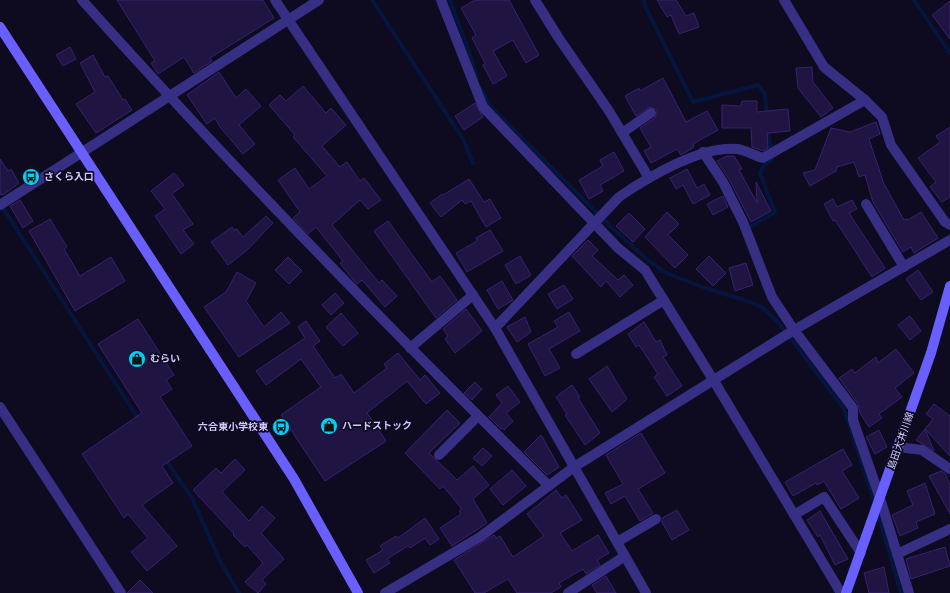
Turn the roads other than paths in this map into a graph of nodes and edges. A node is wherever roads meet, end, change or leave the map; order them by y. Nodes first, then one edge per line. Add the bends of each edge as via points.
1 (82, 0) edge
2 (275, 0) edge
3 (319, 0) edge
4 (442, 0) edge
5 (535, 0) edge
6 (784, 0) edge
7 (287, 20) junction
8 (0, 27) edge
9 (168, 97) junction
10 (865, 100) junction
11 (651, 113) dead end
12 (622, 133) junction
13 (81, 152) junction
14 (703, 152) junction
15 (649, 178) junction
16 (866, 204) dead end
17 (0, 205) edge
18 (595, 224) junction
19 (950, 225) edge
20 (950, 240) edge
21 (904, 267) junction
22 (950, 286) edge
23 (473, 295) junction
24 (664, 300) junction
25 (495, 328) junction
26 (794, 330) junction
27 (410, 348) junction
28 (576, 354) dead end
29 (714, 381) junction
30 (0, 407) edge
31 (478, 416) junction
32 (898, 447) junction
33 (439, 455) dead end
34 (574, 467) junction
35 (950, 469) edge
36 (549, 486) junction
37 (880, 498) junction
38 (794, 515) junction
39 (656, 519) dead end
40 (950, 530) edge
41 (617, 542) junction
42 (860, 553) junction
43 (897, 554) junction
44 (625, 556) junction
45 (121, 593) edge
46 (358, 593) edge
47 (385, 593) edge
48 (568, 593) edge
49 (646, 593) edge
50 (841, 593) edge
51 (846, 593) edge
52 (909, 593) edge

1 - 9 street
2 - 7 street
3 - 7 street
4 - 18 street via 483,107
5 - 12 street
6 - 10 street via 824,67
7 - 9 street
7 - 23 street
8 - 13 street
9 - 13 street
9 - 27 street
10 - 14 street via 763,158 737,149
10 - 19 street via 882,117 891,145 945,222
11 - 12 street
12 - 15 street
13 - 17 street
13 - 46 street via 294,479
14 - 15 street
14 - 26 street via 723,182 743,222 772,297
15 - 18 street via 619,197
16 - 21 street
18 - 24 street via 618,248 645,270
18 - 25 street
20 - 21 street
21 - 26 street
22 - 32 street, 島田大井川線 via 932,353
23 - 25 street
23 - 27 street
24 - 28 street
24 - 29 street
25 - 34 street
26 - 29 street
26 - 37 street via 854,408 853,420
27 - 31 street
29 - 34 street
29 - 38 street
30 - 45 street
31 - 33 street
31 - 36 street
32 - 35 street via 922,450
32 - 37 street, 島田大井川線
34 - 36 street
34 - 41 street
36 - 47 street via 480,537
37 - 42 street, 島田大井川線
37 - 43 street
38 - 42 street via 824,497
38 - 50 street
39 - 41 street
40 - 43 street
41 - 44 street
42 - 51 street, 島田大井川線
43 - 52 street
44 - 48 street
44 - 49 street

